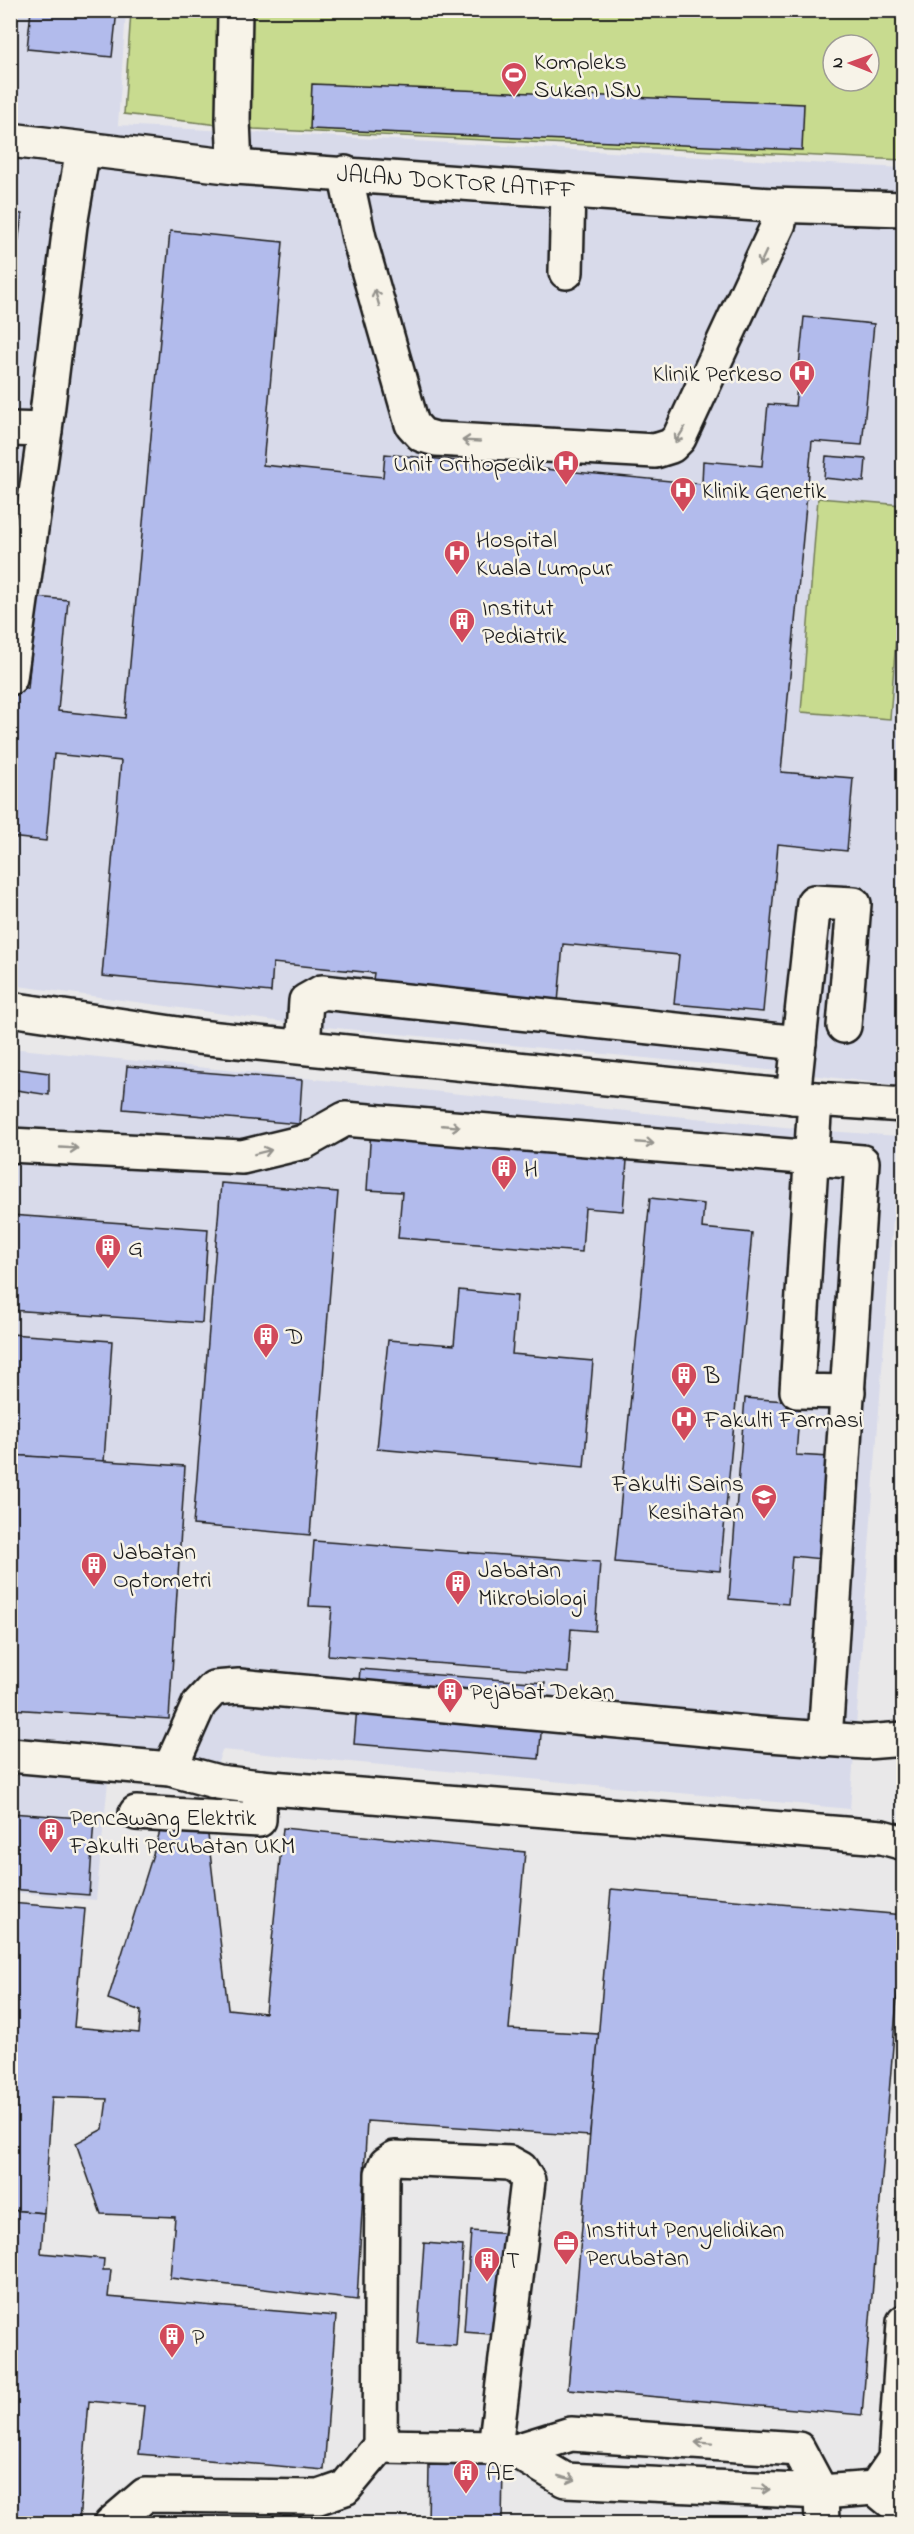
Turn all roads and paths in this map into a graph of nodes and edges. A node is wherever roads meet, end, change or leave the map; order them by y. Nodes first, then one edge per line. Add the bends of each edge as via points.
1 (235, 10) edge
2 (10, 140) edge
3 (83, 149) junction
4 (235, 167) junction
5 (345, 173) junction
6 (568, 190) junction
7 (771, 205) junction
8 (848, 208) junction
9 (903, 209) edge
10 (903, 233) edge
11 (566, 272) dead end
12 (10, 429) edge
13 (45, 430) junction
14 (17, 583) edge
15 (10, 678) edge
16 (10, 1009) edge
17 (844, 1026) dead end
18 (799, 1043) junction
19 (303, 1047) junction
20 (804, 1098) junction
21 (903, 1105) edge
22 (10, 1145) edge
23 (812, 1158) junction
24 (848, 1392) junction
25 (903, 1739) edge
26 (825, 1740) junction
27 (10, 1755) edge
28 (170, 1769) junction
29 (260, 1787) junction
30 (136, 1813) dead end
31 (903, 1843) edge
32 (903, 2322) edge
33 (380, 2446) junction
34 (506, 2450) junction
35 (875, 2488) junction
36 (822, 2508) edge
37 (903, 2512) edge
38 (111, 2523) edge

1 - 4 street
2 - 3 street, JALAN DOKTOR LATIFF
3 - 4 street, JALAN DOKTOR LATIFF
3 - 13 street
4 - 5 street, JALAN DOKTOR LATIFF
5 - 6 street, JALAN DOKTOR LATIFF
7 -> 5 street via 779,223 679,438 671,447 655,451 435,439 422,435 412,424 359,238
6 - 7 street, JALAN DOKTOR LATIFF
6 - 11 street
7 - 8 street, JALAN DOKTOR LATIFF
8 - 9 street, JALAN DOKTOR LATIFF
8 - 10 street
12 - 13 street
13 - 14 street
14 - 15 street
16 - 19 street via 198,1037
17 - 18 street via 854,904 814,902
18 - 19 street via 322,992 306,1001
18 - 20 street
19 - 20 street
20 - 21 street
20 - 23 street
22 -> 23 street via 242,1157 304,1142 345,1119
23 - 24 street via 862,1162
23 - 24 street via 797,1391
24 - 26 street
25 - 26 street
26 - 28 street via 239,1686 214,1688 199,1704
27 - 28 street
28 - 29 street via 218,1782
29 - 30 street via 259,1820
29 - 31 street via 882,1837
32 - 35 street via 895,2459
33 - 34 street
33 - 34 street via 382,2174 386,2164 395,2158 510,2163 521,2169 528,2181
33 - 38 street via 345,2488 319,2497 144,2495
34 -> 36 street via 565,2480
36 -> 34 street via 798,2449 571,2434
35 - 36 street
35 - 37 street

